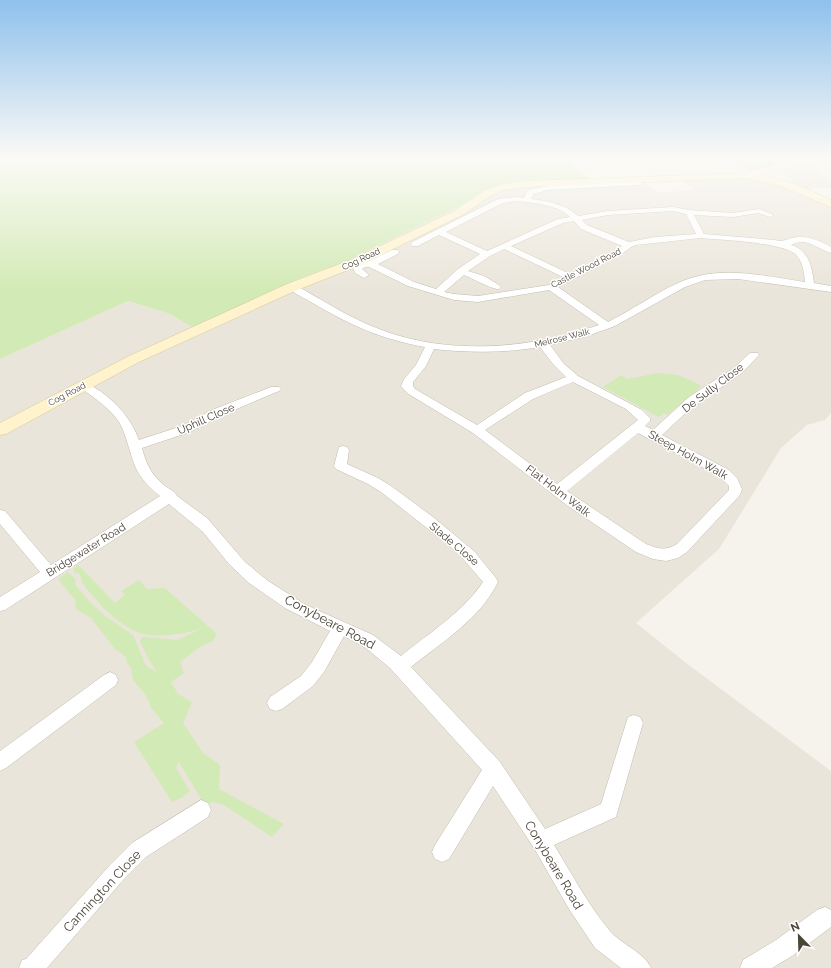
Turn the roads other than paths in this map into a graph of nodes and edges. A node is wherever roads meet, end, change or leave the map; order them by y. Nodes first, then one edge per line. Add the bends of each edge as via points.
1 (474, 202) edge
2 (498, 202) edge
3 (543, 202) edge
4 (689, 212) junction
5 (770, 215) dead end
6 (576, 219) junction
7 (440, 232) junction
8 (701, 236) junction
9 (415, 244) dead end
10 (628, 245) junction
11 (785, 245) junction
12 (504, 246) junction
13 (831, 250) edge
14 (395, 252) dead end
15 (487, 254) junction
16 (371, 264) junction
17 (461, 271) junction
18 (364, 275) dead end
19 (569, 277) junction
20 (810, 285) junction
21 (292, 287) junction
22 (496, 287) dead end
23 (551, 287) junction
24 (831, 289) edge
25 (437, 293) junction
26 (606, 326) junction
27 (543, 343) junction
28 (431, 345) junction
29 (754, 355) dead end
30 (574, 378) junction
31 (83, 385) junction
32 (275, 389) dead end
33 (637, 427) junction
34 (0, 430) edge
35 (477, 430) junction
36 (654, 436) junction
37 (136, 446) junction
38 (343, 450) dead end
39 (734, 482) joint
40 (558, 491) junction
41 (171, 496) junction
42 (0, 515) edge
43 (49, 573) junction
44 (0, 605) edge
45 (340, 628) junction
46 (400, 666) junction
47 (110, 680) dead end
48 (276, 703) dead end
49 (634, 722) dead end
50 (0, 762) edge
51 (493, 768) junction
52 (201, 810) dead end
53 (541, 841) junction
54 (442, 852) dead end
55 (825, 918) dead end
56 (30, 968) edge
57 (640, 968) edge
58 (751, 968) edge

1 - 21 street, Cog Road via 458,213 357,262
2 - 7 street
3 - 6 street via 570,212
4 - 5 street via 733,215 759,211
4 - 6 street via 666,209 608,213
4 - 8 street
6 - 10 street via 584,227
6 - 12 street via 561,221
7 - 9 street
7 - 15 street
8 - 10 street, Castle Wood Road
8 - 11 street, Castle Wood Road
10 - 19 street, Castle Wood Road
11 - 13 street, Castle Wood Road via 790,241 805,240
11 - 20 street, Castle Wood Road via 800,253 807,265
12 - 15 street
12 - 19 street
14 - 16 street
15 - 17 street
16 - 18 street via 363,264 357,268
16 - 25 street, Castle Wood Road via 411,284
17 - 22 street
17 - 25 street
19 - 23 street, Castle Wood Road
20 - 24 street, Melrose Walk
20 - 26 street, Melrose Walk via 735,276 706,277 684,283 632,314
21 - 28 street, Melrose Walk via 376,332
21 - 31 street, Cog Road
23 - 25 street, Castle Wood Road via 478,299
23 - 26 street
26 - 27 street, Melrose Walk
27 - 28 street, Melrose Walk via 488,349
27 - 30 street, Steep Holm Walk via 560,366
28 - 35 street, Flat Holm Walk via 421,366 408,381 409,389
29 - 36 street, De Sully Close via 740,370 708,390
30 - 33 street, Steep Holm Walk via 638,412 644,420
30 - 35 street via 529,396
31 - 34 street, Cog Road
31 - 37 street, Conybeare Road via 112,405 122,417
32 - 37 street, Uphill Close via 216,413 186,429
33 - 36 street, Steep Holm Walk
33 - 40 street
35 - 40 street, Flat Holm Walk
36 - 39 street, Steep Holm Walk via 724,473
37 - 41 street, Conybeare Road via 145,473
38 - 46 street, Slade Close via 340,466 373,481 392,494 464,551 480,566 491,582 474,607
39 - 40 street, Flat Holm Walk via 735,492 682,548 666,555 641,548
41 - 43 street, Bridgewater Road
41 - 45 street, Conybeare Road via 203,523 245,571 263,586 318,619
42 - 43 street
43 - 44 street, Bridgewater Road
45 - 46 street, Conybeare Road via 366,640
45 - 48 street via 318,667 307,680
46 - 51 street, Conybeare Road
47 - 50 street
49 - 53 street via 609,810
51 - 53 street, Conybeare Road
51 - 54 street
52 - 56 street, Cannington Close via 139,850
53 - 57 street, Conybeare Road via 576,902 603,940
55 - 58 street

